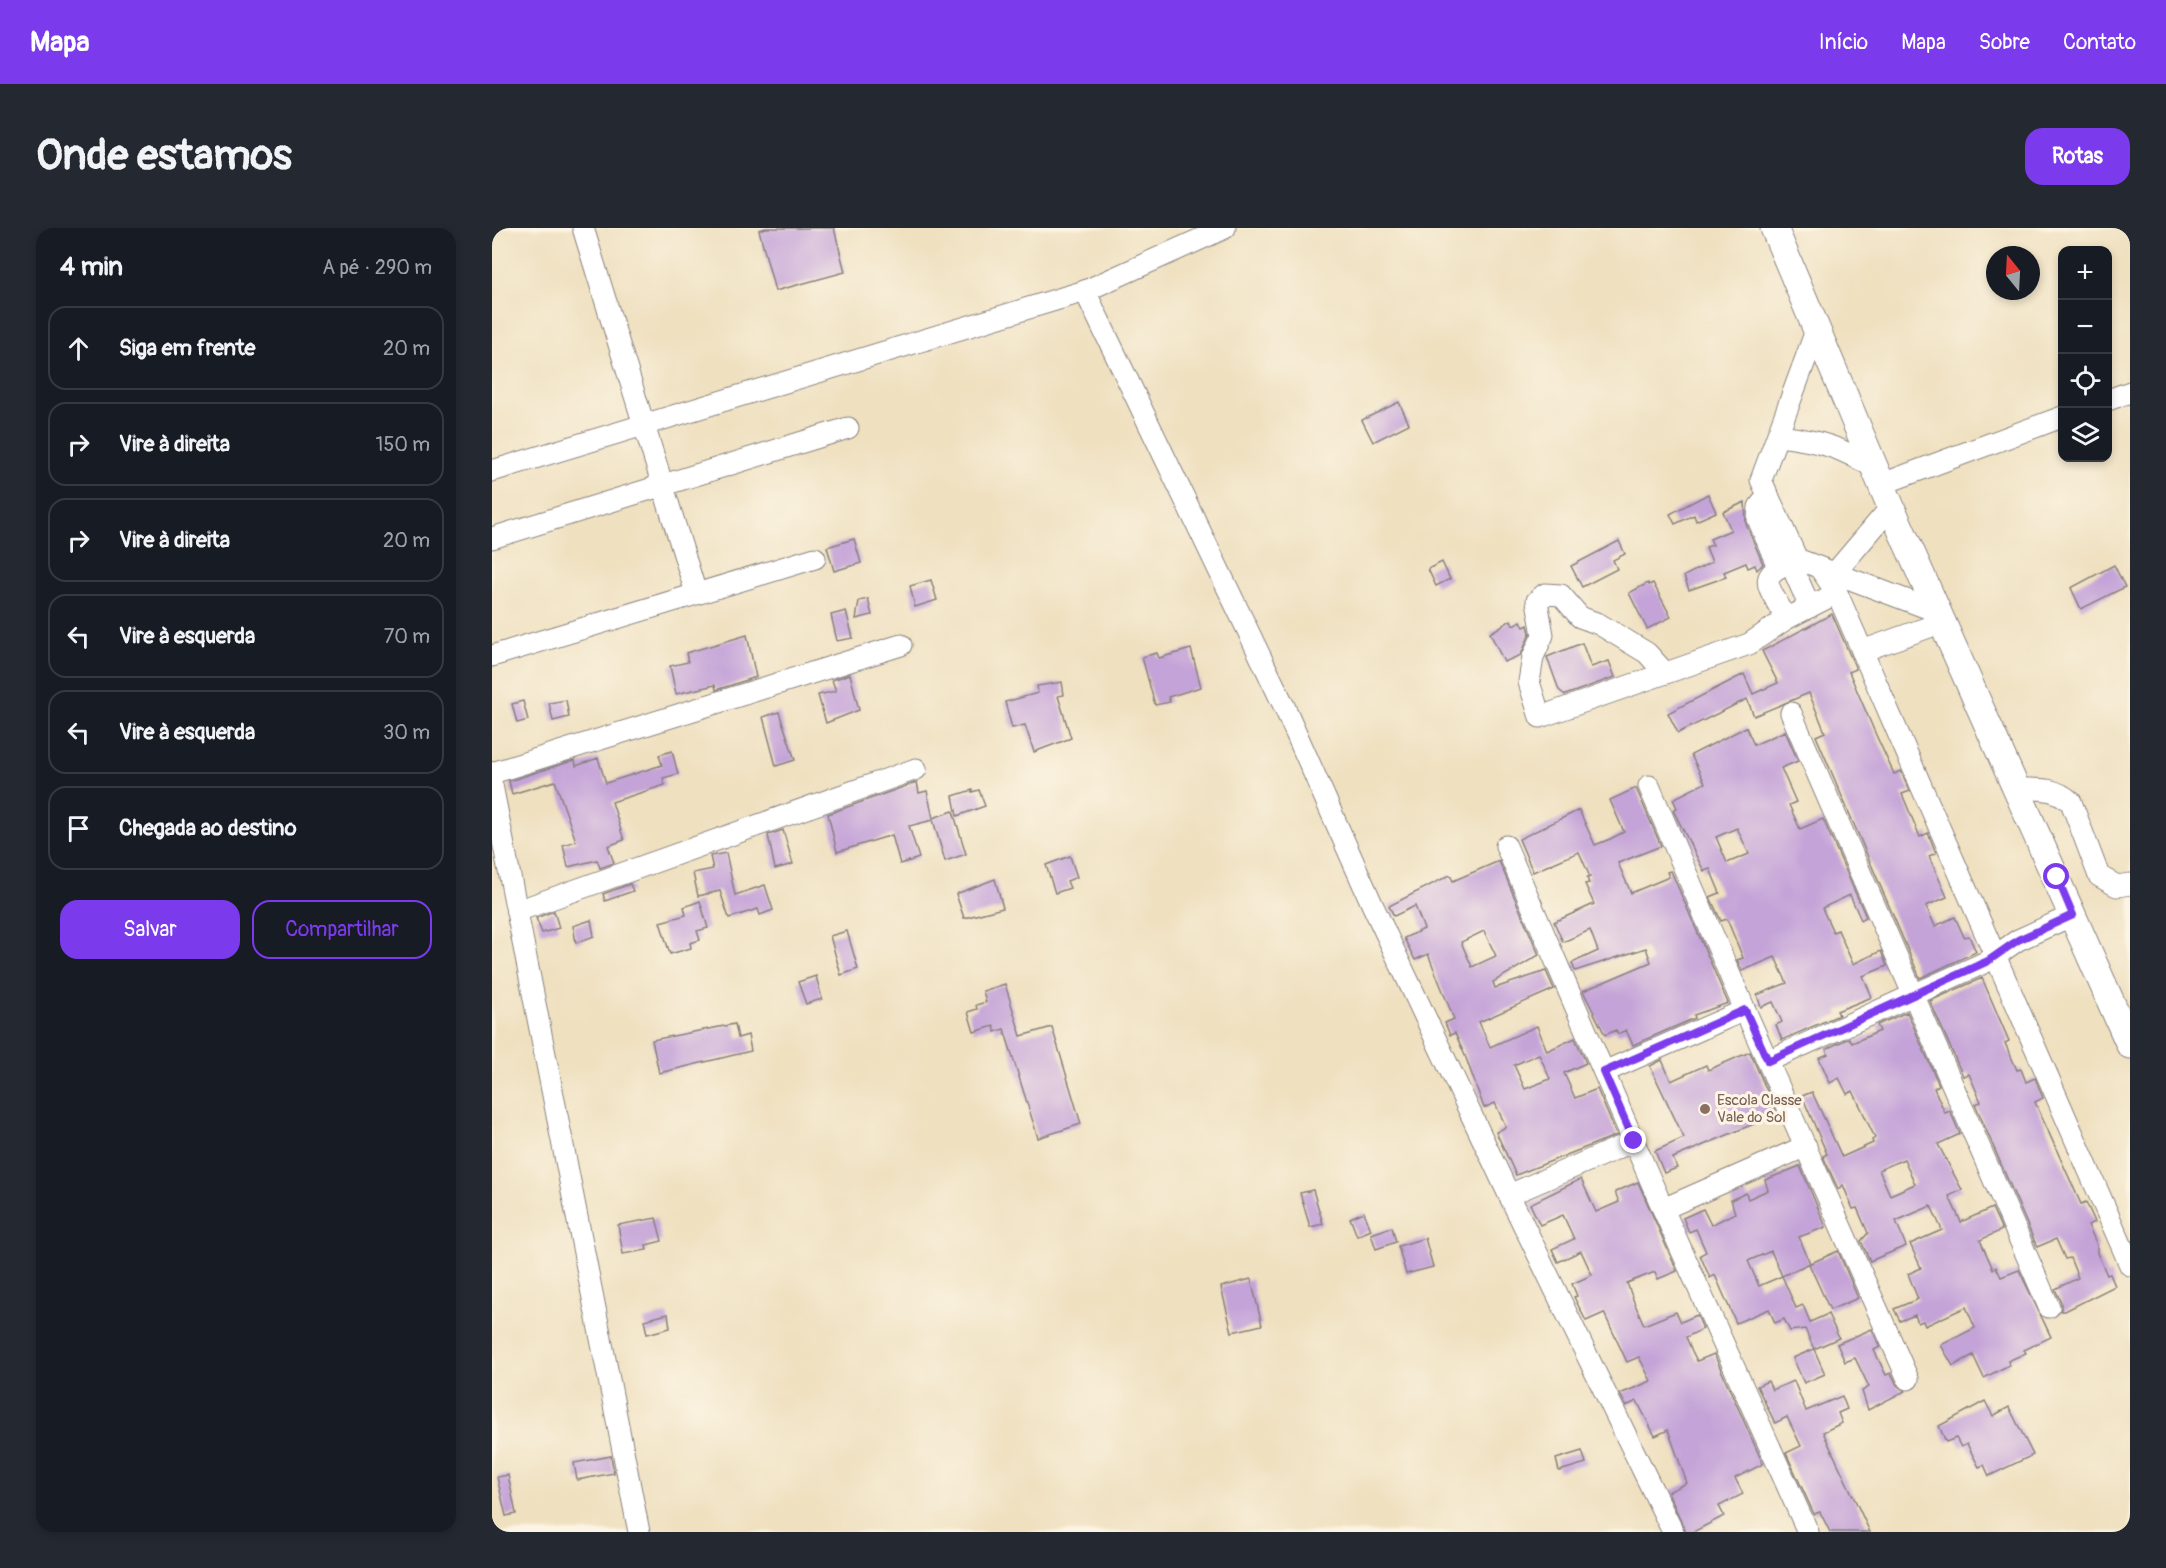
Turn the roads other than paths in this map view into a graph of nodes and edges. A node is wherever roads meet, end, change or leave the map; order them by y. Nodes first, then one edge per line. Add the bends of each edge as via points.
1 (582, 228) edge
2 (1225, 228) edge
3 (1774, 228) edge
4 (1085, 291) junction
5 (1817, 328) junction
6 (2130, 392) edge
7 (2112, 399) edge
8 (2058, 419) edge
9 (642, 424) junction
10 (848, 428) dead end
11 (1779, 436) junction
12 (492, 471) edge
13 (663, 485) junction
14 (1883, 486) junction
15 (492, 538) edge
16 (814, 558) dead end
17 (1788, 562) junction
18 (1831, 579) junction
19 (696, 593) junction
20 (1810, 607) junction
21 (1940, 617) junction
22 (1786, 619) junction
23 (901, 645) dead end
24 (1862, 651) junction
25 (492, 656) edge
26 (1665, 673) junction
27 (1791, 713) dead end
28 (916, 770) dead end
29 (492, 773) edge
30 (492, 785) edge
31 (1649, 786) dead end
32 (2018, 789) junction
33 (1506, 846) dead end
34 (2130, 884) edge
35 (517, 910) junction
36 (2073, 915) junction
37 (1993, 956) junction
38 (1914, 995) junction
39 (1745, 1010) junction
40 (2130, 1045) edge
41 (1768, 1061) junction
42 (1604, 1072) junction
43 (1634, 1141) junction
44 (1806, 1146) junction
45 (1509, 1195) junction
46 (1663, 1209) junction
47 (2130, 1265) edge
48 (2049, 1307) dead end
49 (1908, 1378) dead end
50 (639, 1532) edge
51 (1673, 1532) edge
52 (1808, 1532) edge

1 - 9 street
2 - 4 street
3 - 5 main road
4 - 9 street
4 - 45 street via 1284,706
5 - 11 street
5 - 14 main road
6 - 7 street
8 - 14 street
9 - 12 street
9 - 13 street
10 - 13 street
11 - 14 street via 1819,441 1851,454
11 - 17 street via 1761,480
13 - 15 street
13 - 19 street
14 - 18 street
14 - 21 main road
16 - 19 street
17 - 18 street
17 - 20 street
17 - 22 street via 1768,576
18 - 20 street
18 - 21 street
18 - 24 street
19 - 25 street
20 - 22 street
21 - 24 street
21 - 32 main road
22 - 26 street via 1749,644
23 - 29 street
24 - 37 street
26 - 26 street via 1540,717 1529,682 1533,657 1543,635 1537,601 1545,594 1561,595 1580,617 1647,653
27 - 38 street
28 - 35 street
30 - 35 street
31 - 39 street
32 - 34 street via 2052,789 2062,794 2071,802 2099,876 2117,886
32 - 36 main road
33 - 42 street
35 - 50 street
36 - 37 street
36 - 40 main road
37 - 38 street
37 - 47 street
38 - 41 street
38 - 48 street
39 - 41 street
39 - 42 street
41 - 44 street
42 - 43 street
43 - 45 street
43 - 46 street
44 - 46 street
44 - 49 street
45 - 51 street
46 - 52 street

